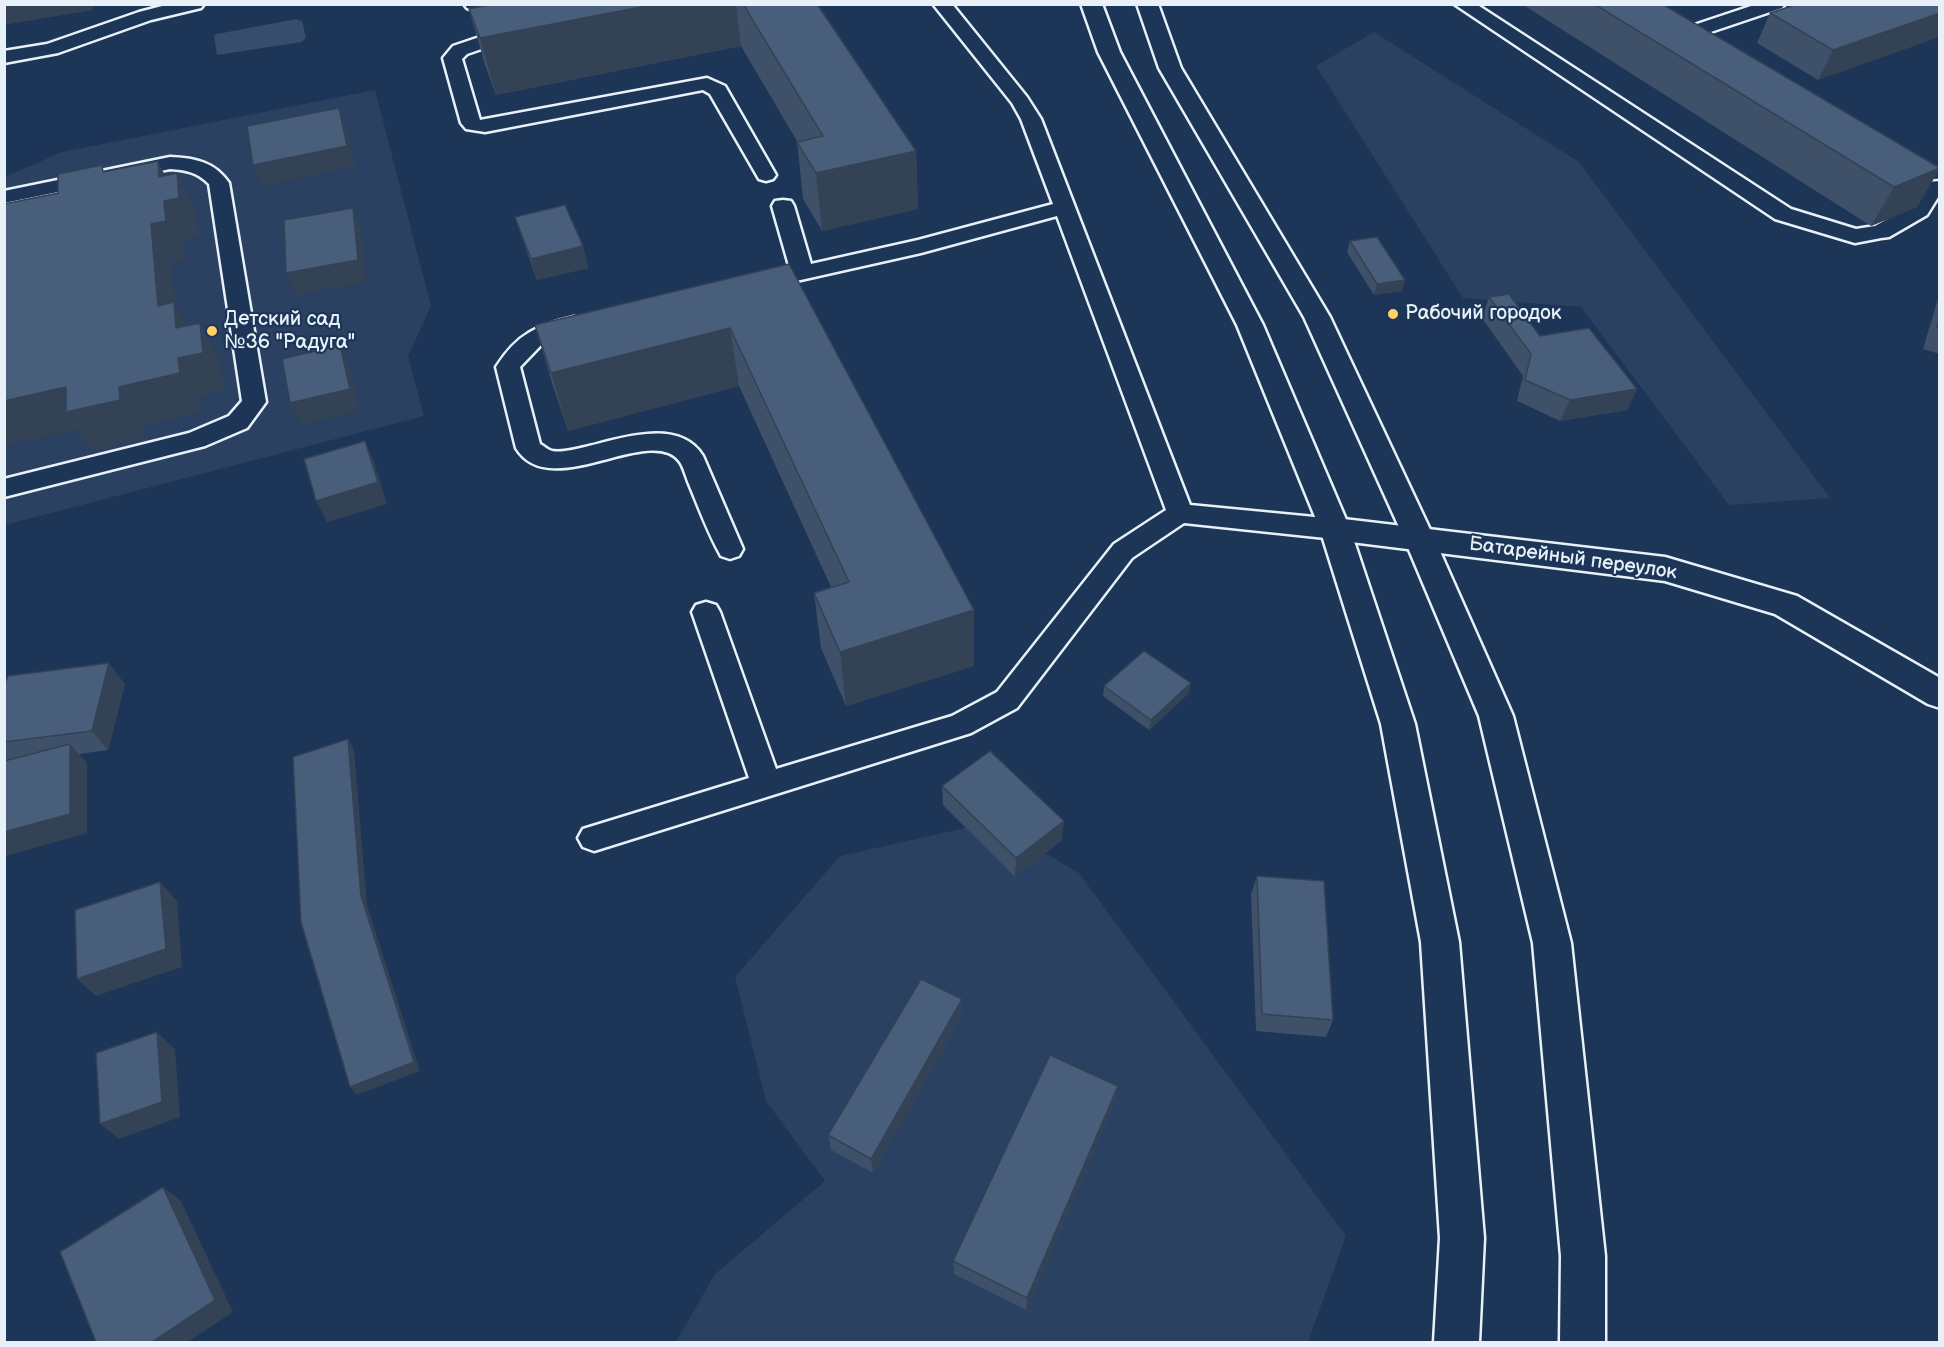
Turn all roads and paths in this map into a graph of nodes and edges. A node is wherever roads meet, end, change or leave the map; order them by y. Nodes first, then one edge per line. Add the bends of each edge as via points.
1 (195, 4) edge
2 (473, 4) edge
3 (942, 4) edge
4 (1091, 4) edge
5 (1147, 4) edge
6 (1463, 4) edge
7 (1776, 4) edge
8 (1659, 26) edge
9 (1677, 37) junction
10 (1698, 49) edge
11 (4, 57) edge
12 (1913, 174) edge
13 (766, 175) dead end
14 (1937, 187) edge
15 (4, 197) edge
16 (783, 206) dead end
17 (1066, 207) junction
18 (802, 273) junction
19 (734, 288) edge
20 (597, 319) edge
21 (4, 488) edge
22 (1180, 513) junction
23 (1335, 529) junction
24 (1419, 538) junction
25 (730, 549) dead end
26 (706, 612) dead end
27 (1940, 694) edge
28 (767, 786) junction
29 (594, 838) dead end
30 (1457, 1342) edge
31 (1583, 1342) edge

1 - 11 lane via 145,16 51,49
2 - 13 lane via 532,23 455,53 452,58 473,125 485,126 707,84 718,90
3 - 17 lane via 1031,119
4 - 23 main road via 1109,52 1250,325
5 - 24 main road via 1170,68 1317,317
6 - 14 lane via 1784,214 1855,237 1881,232 1919,210
7 - 9 lane
8 - 9 lane
9 - 10 lane
12 - 14 lane
15 - 21 lane via 170,163 193,164 210,171 219,183 254,402 238,422 196,440
16 - 18 lane
17 - 18 lane
17 - 22 lane
18 - 19 lane
20 - 25 lane via 539,332 508,367 529,448 546,460 668,442 690,456
22 - 23 lane, Батарейный переулок
22 - 28 lane via 1123,550 1007,700 961,725
23 - 24 main road, Батарейный переулок
23 - 30 main road via 1398,724 1440,942 1462,1238
24 - 27 main road, Батарейный переулок via 1665,569 1786,605
24 - 31 main road via 1496,716 1552,943 1583,1256
26 - 28 lane
28 - 29 lane

